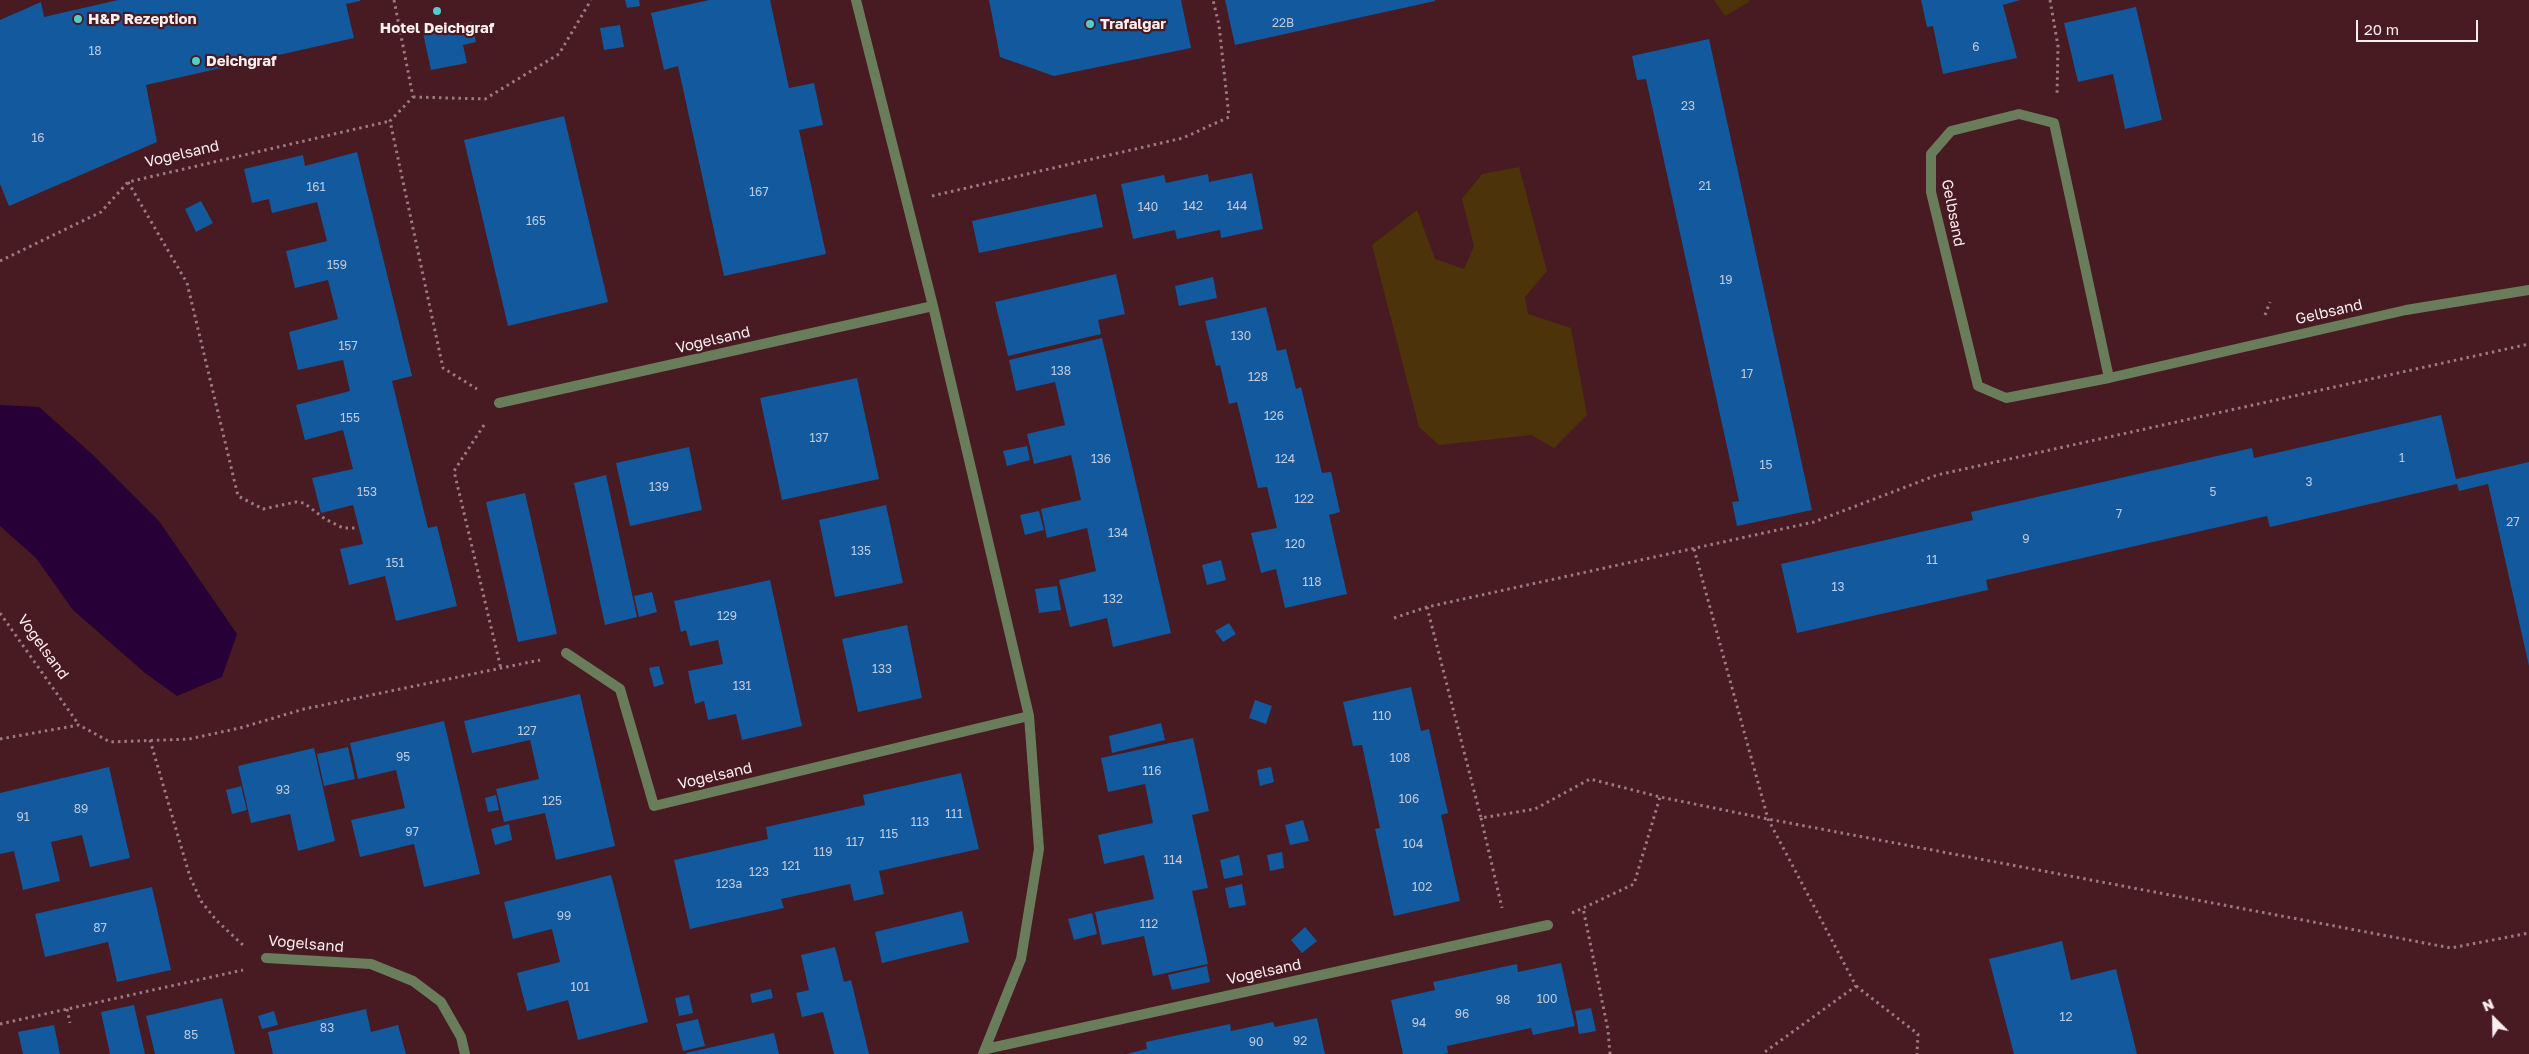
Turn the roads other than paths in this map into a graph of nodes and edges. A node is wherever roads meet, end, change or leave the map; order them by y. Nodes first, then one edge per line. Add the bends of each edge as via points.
1 (856, 0) edge
2 (2529, 290) edge
3 (933, 306) junction
4 (2109, 378) junction
5 (499, 403) road end
6 (566, 653) road end
7 (1029, 716) junction
8 (1548, 925) dead end
9 (266, 958) road end
10 (984, 1052) edge
11 (465, 1054) edge

1 - 3 street, Vogelsand
2 - 4 street, Gelbsand via 2406,310
3 - 5 street, Vogelsand
3 - 7 street, Vogelsand
4 - 4 street, Gelbsand via 2006,398 1978,386 1931,192 1931,154 1951,131 2019,114 2054,123
6 - 7 street, Vogelsand via 620,690 654,806
7 - 10 street, Vogelsand via 1039,849 1021,959
8 - 10 street, Vogelsand
9 - 11 street, Vogelsand via 371,964 413,981 441,1002 461,1037

